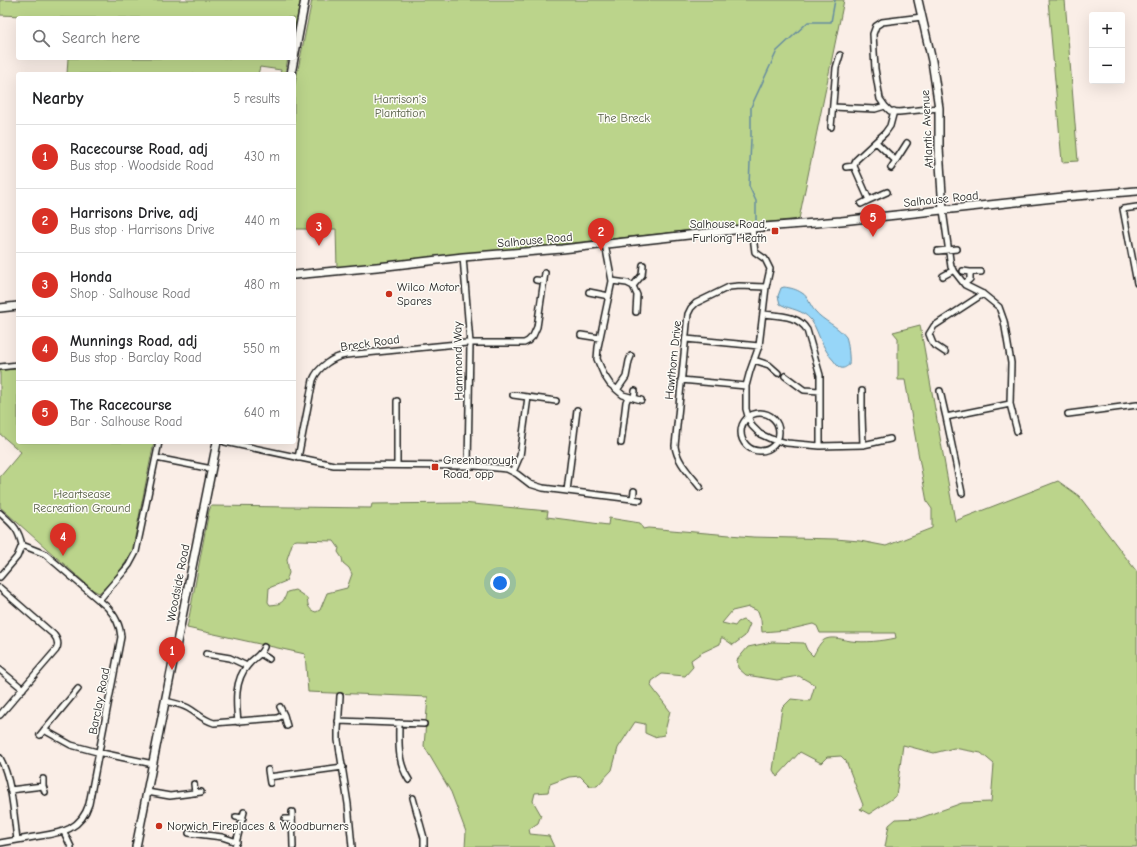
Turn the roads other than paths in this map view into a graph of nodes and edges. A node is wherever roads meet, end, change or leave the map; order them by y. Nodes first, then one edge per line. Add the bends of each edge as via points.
1 (305, 0) edge
2 (918, 0) edge
3 (922, 17) junction
4 (296, 48) edge
5 (840, 55) dead end
6 (294, 60) edge
7 (291, 72) edge
8 (884, 106) junction
9 (833, 107) junction
10 (939, 108) junction
11 (894, 111) junction
12 (831, 127) dead end
13 (876, 142) junction
14 (907, 143) dead end
15 (895, 160) junction
16 (854, 166) junction
17 (846, 167) dead end
18 (891, 168) dead end
19 (1137, 191) edge
20 (887, 192) dead end
21 (869, 200) junction
22 (861, 204) dead end
23 (1137, 207) edge
24 (944, 210) junction
25 (752, 228) junction
26 (605, 244) junction
27 (949, 249) junction
28 (956, 249) dead end
29 (938, 251) dead end
30 (1134, 256) edge
31 (462, 257) junction
32 (643, 265) dead end
33 (954, 270) junction
34 (963, 271) dead end
35 (970, 272) junction
36 (981, 272) dead end
37 (545, 273) dead end
38 (296, 275) edge
39 (943, 276) dead end
40 (536, 280) dead end
41 (544, 281) junction
42 (612, 281) junction
43 (1137, 283) edge
44 (964, 284) junction
45 (633, 286) junction
46 (766, 288) junction
47 (589, 292) dead end
48 (983, 294) junction
49 (609, 296) junction
50 (16, 306) edge
51 (0, 308) edge
52 (636, 312) dead end
53 (763, 314) junction
54 (581, 336) dead end
55 (600, 338) junction
56 (686, 339) junction
57 (470, 343) junction
58 (759, 346) junction
59 (946, 352) dead end
60 (631, 356) dead end
61 (754, 360) junction
62 (16, 365) edge
63 (0, 367) edge
64 (778, 373) dead end
65 (784, 376) dead end
66 (682, 380) junction
67 (746, 386) junction
68 (617, 390) junction
69 (635, 391) dead end
70 (820, 391) junction
71 (862, 391) dead end
72 (940, 391) dead end
73 (514, 395) dead end
74 (528, 397) junction
75 (628, 397) junction
76 (634, 398) junction
77 (641, 400) dead end
78 (397, 401) dead end
79 (556, 401) dead end
80 (1010, 404) junction
81 (1137, 405) edge
82 (577, 410) dead end
83 (1068, 414) dead end
84 (748, 416) junction
85 (946, 417) junction
86 (1017, 431) dead end
87 (890, 439) dead end
88 (777, 441) junction
89 (621, 443) dead end
90 (159, 444) edge
91 (217, 444) edge
92 (233, 444) edge
93 (863, 445) junction
94 (820, 446) junction
95 (156, 458) junction
96 (298, 458) junction
97 (397, 465) junction
98 (468, 466) junction
99 (212, 469) junction
100 (514, 472) junction
101 (700, 487) dead end
102 (567, 491) junction
103 (634, 491) dead end
104 (962, 493) dead end
105 (633, 499) junction
106 (640, 500) dead end
107 (0, 513) edge
108 (22, 545) junction
109 (0, 577) edge
110 (0, 588) edge
111 (98, 600) junction
112 (264, 647) dead end
113 (206, 654) dead end
114 (261, 654) junction
115 (269, 659) dead end
116 (247, 666) junction
117 (0, 670) edge
118 (78, 688) dead end
119 (23, 690) junction
120 (340, 696) dead end
121 (165, 701) junction
122 (280, 707) dead end
123 (0, 715) edge
124 (284, 715) junction
125 (338, 721) junction
126 (238, 722) junction
127 (399, 723) junction
128 (424, 724) dead end
129 (287, 726) dead end
130 (44, 730) junction
131 (40, 735) dead end
132 (99, 752) junction
133 (0, 758) edge
134 (153, 764) junction
135 (342, 767) junction
136 (268, 770) dead end
137 (269, 776) junction
138 (43, 779) dead end
139 (409, 780) dead end
140 (270, 783) dead end
141 (194, 784) dead end
142 (44, 786) junction
143 (10, 790) junction
144 (45, 792) dead end
145 (147, 792) junction
146 (201, 792) dead end
147 (195, 793) junction
148 (413, 798) dead end
149 (244, 812) dead end
150 (292, 812) dead end
151 (236, 817) dead end
152 (243, 818) junction
153 (285, 819) dead end
154 (292, 819) junction
155 (193, 831) dead end
156 (64, 832) junction
157 (17, 840) junction
158 (236, 844) edge
159 (0, 845) edge
160 (71, 847) edge
161 (136, 847) edge
162 (293, 847) edge
163 (352, 847) edge
164 (424, 847) edge

1 - 4 street
2 - 3 street, Atlantic Avenue
3 - 8 street via 882,22 876,26 873,34 875,69 880,99
3 - 10 street, Atlantic Avenue
5 - 9 street via 836,68
6 - 7 street
8 - 9 street via 875,109
8 - 11 street
9 - 12 street
10 - 11 street
10 - 24 street, Atlantic Avenue
11 - 13 street via 890,126
13 - 15 street
13 - 16 street via 856,160
14 - 15 street
15 - 18 street
16 - 17 street
16 - 21 street
19 - 24 street, Salhouse Road
20 - 21 street
21 - 22 street
23 - 30 street via 1123,209
24 - 25 street, Salhouse Road
24 - 27 street
25 - 26 street, Salhouse Road
25 - 46 street via 756,252 766,259 770,269
26 - 31 street, Salhouse Road
26 - 42 street
27 - 28 street
27 - 29 street
27 - 33 street via 951,267
30 - 43 street
31 - 38 street, Salhouse Road
31 - 57 street, Hammond Way
32 - 45 street via 642,275
33 - 39 street
33 - 44 street
34 - 35 street
35 - 36 street
35 - 44 street via 970,279
37 - 41 street
40 - 41 street
41 - 57 street, Breck Road via 537,327 528,341
42 - 45 street
42 - 49 street
44 - 48 street
45 - 52 street via 637,295
46 - 53 street
46 - 56 street, Hawthorn Drive via 729,287 696,303 688,314
47 - 49 street
48 - 59 street via 934,326 929,334 931,339
48 - 80 street via 999,307 1004,321 1011,363
49 - 55 street
50 - 51 street
53 - 58 street
53 - 70 street via 789,317 804,325 810,336 820,375
54 - 55 street
55 - 68 street via 597,352 599,363 604,375
56 - 58 street
56 - 66 street, Hawthorn Drive
57 - 96 street, Breck Road via 361,353 335,358 319,370 313,380
57 - 98 street, Hammond Way
58 - 61 street
60 - 68 street via 626,377
61 - 64 street via 769,365
61 - 67 street
62 - 63 street
65 - 70 street via 804,390
66 - 67 street
66 - 101 street, Hawthorn Drive via 675,450 679,460
67 - 84 street
68 - 75 street
69 - 76 street
70 - 94 street
71 - 93 street
72 - 85 street
73 - 74 street
74 - 79 street
74 - 100 street via 520,456
75 - 76 street
75 - 89 street
76 - 77 street
78 - 97 street
80 - 85 street
80 - 86 street
81 - 83 street
82 - 102 street
84 - 88 street via 752,426 760,434
84 - 88 street via 763,413 774,418 779,429
84 - 88 street via 740,430 741,438 748,447 755,451 764,451
85 - 104 street
87 - 93 street
88 - 94 street
90 - 95 street
91 - 99 street, Woodside Road
92 - 96 street
93 - 94 street
95 - 99 street
95 - 111 street via 136,552 129,565
96 - 97 street via 334,465
97 - 98 street
98 - 100 street via 499,468
99 - 121 street, Woodside Road
100 - 102 street via 536,486
102 - 105 street
103 - 105 street
105 - 106 street
107 - 108 street via 15,526
108 - 109 street via 17,557
108 - 111 street, Barclay Road via 45,554
110 - 119 street via 58,641 56,650
111 - 132 street, Barclay Road via 113,614 120,627 121,637
112 - 114 street
113 - 116 street via 230,658
114 - 115 street
114 - 116 street
116 - 126 street via 238,687
117 - 119 street
118 - 130 street
119 - 123 street
120 - 125 street
121 - 126 street via 187,707 214,723
121 - 134 street, Woodside Road
122 - 124 street
124 - 126 street via 278,718
124 - 129 street
125 - 127 street
125 - 135 street
127 - 128 street
127 - 139 street via 400,761
130 - 131 street
130 - 132 street via 71,745
132 - 134 street
132 - 156 street, Barclay Road via 87,809 80,821
133 - 143 street
134 - 145 street, Woodside Road
135 - 137 street
135 - 163 street
136 - 137 street
137 - 140 street
138 - 142 street
141 - 147 street
142 - 143 street
142 - 144 street
143 - 157 street
145 - 147 street via 170,796
145 - 161 street, Woodside Road
146 - 147 street
148 - 164 street
149 - 152 street
150 - 154 street
151 - 152 street
152 - 158 street
153 - 154 street
154 - 162 street
155 - 158 street via 222,837
156 - 157 street, Barclay Road
156 - 160 street
157 - 159 street, Barclay Road

